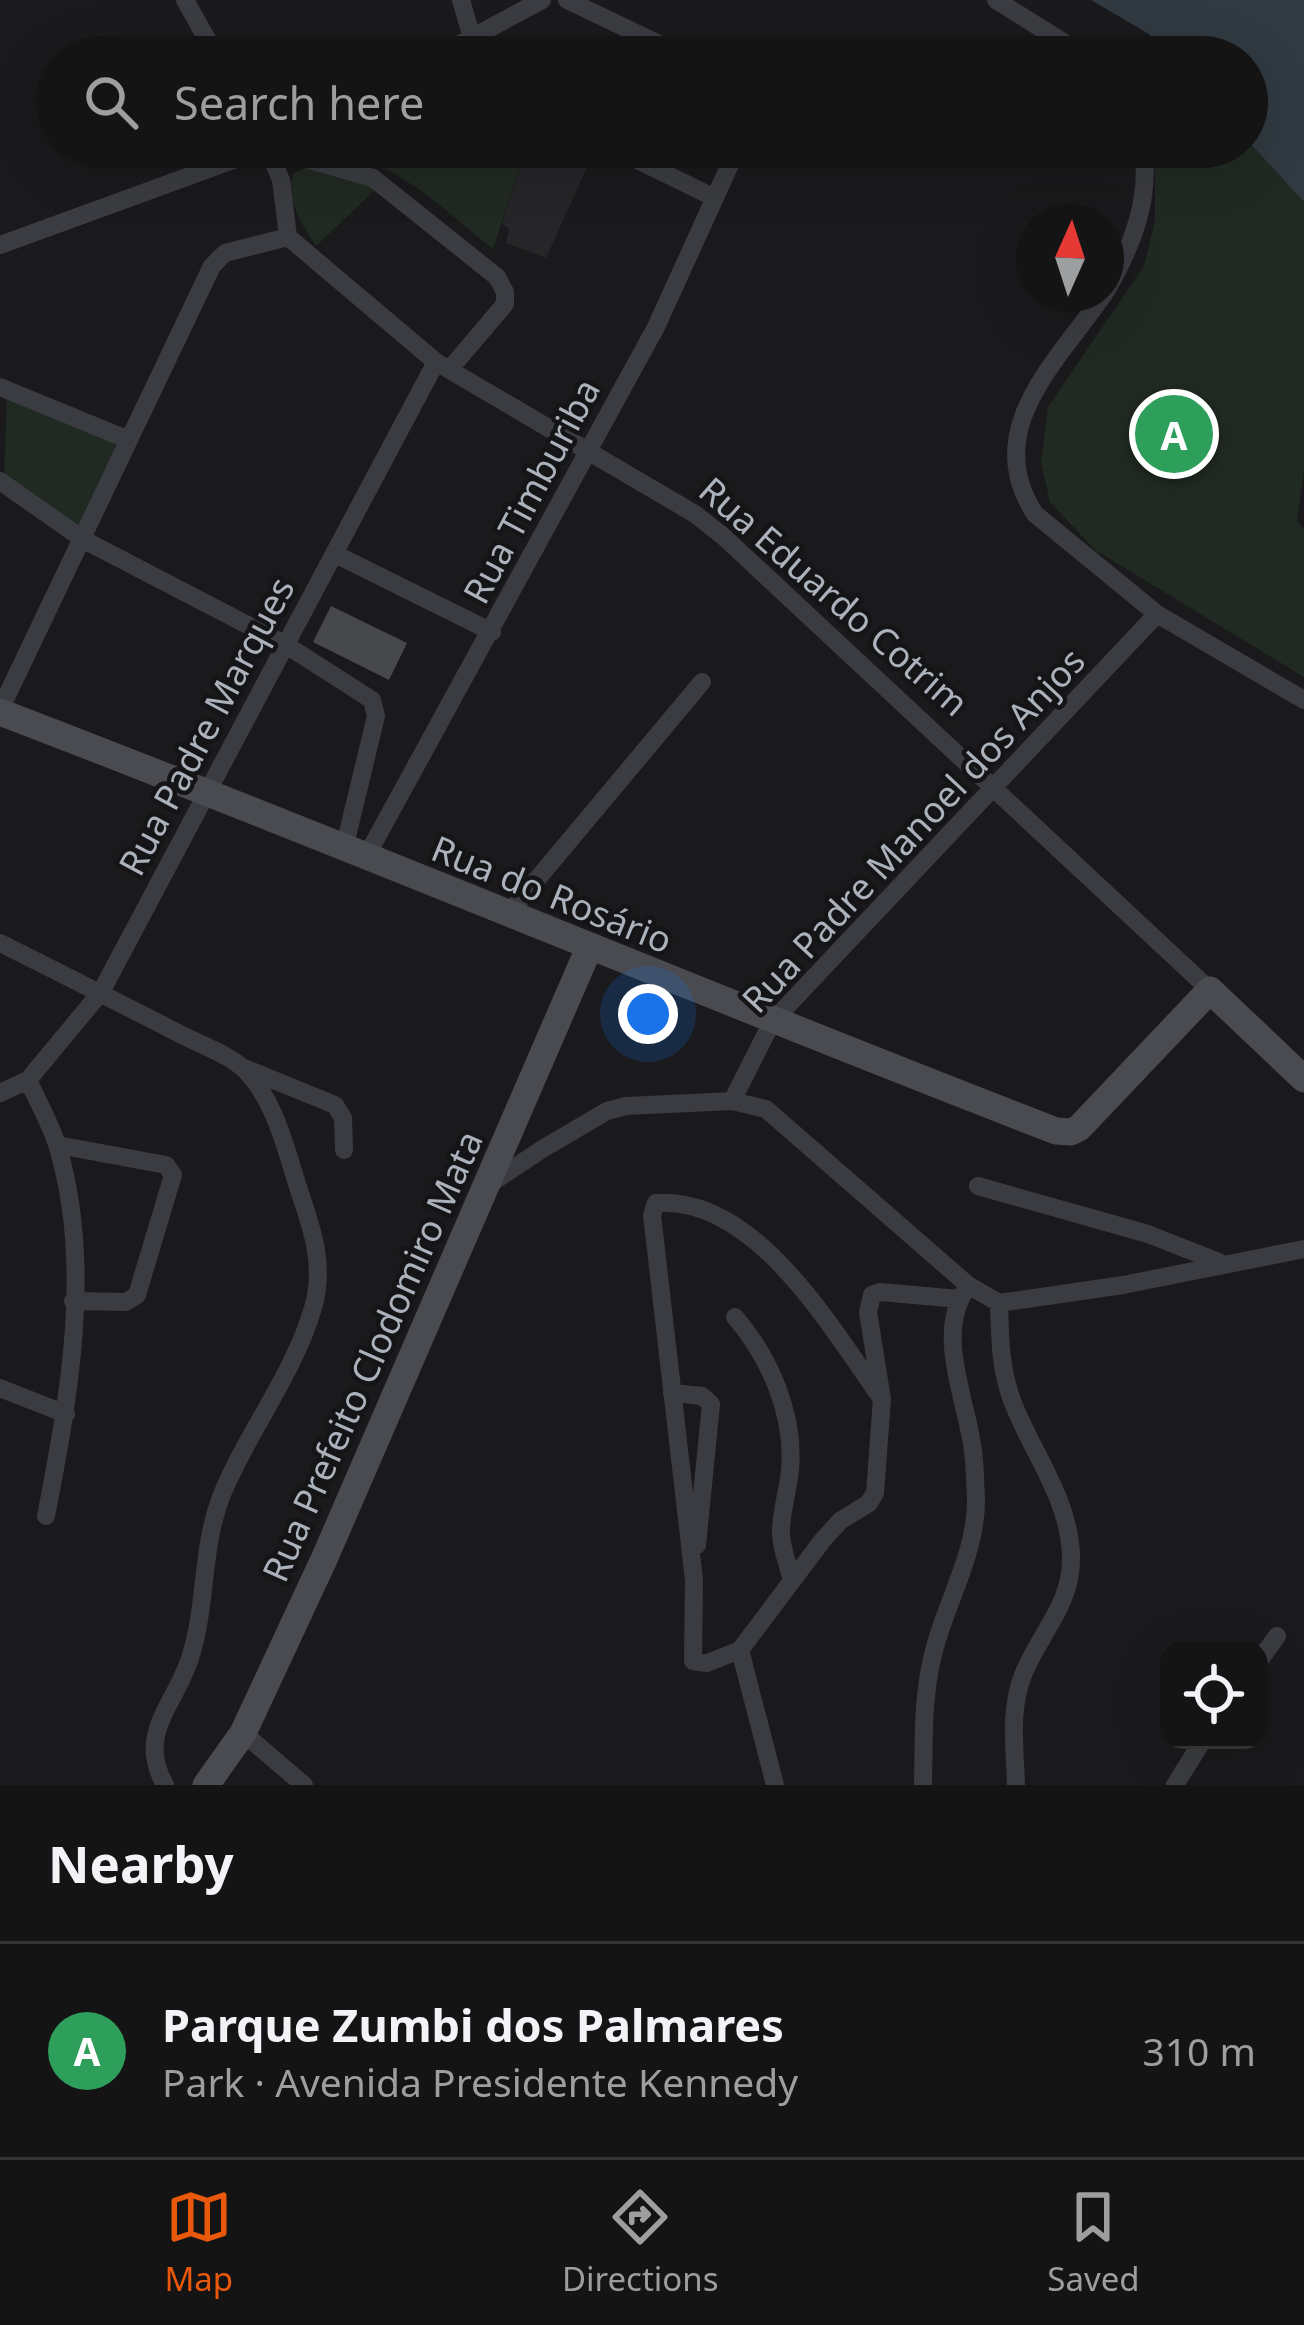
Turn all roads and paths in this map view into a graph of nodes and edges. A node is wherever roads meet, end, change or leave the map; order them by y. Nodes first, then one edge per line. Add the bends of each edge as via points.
1 (185, 0) edge
2 (461, 0) edge
3 (542, 0) edge
4 (567, 0) edge
5 (996, 0) edge
6 (205, 36) edge
7 (471, 36) edge
8 (476, 36) edge
9 (642, 36) edge
10 (1053, 36) edge
11 (211, 168) edge
12 (276, 168) edge
13 (339, 168) edge
14 (654, 168) edge
15 (729, 168) edge
16 (1143, 168) edge
17 (716, 198) junction
18 (288, 237) junction
19 (0, 245) edge
20 (1124, 254) edge
21 (1091, 312) edge
22 (442, 366) junction
23 (0, 386) edge
24 (129, 440) junction
25 (590, 451) junction
26 (0, 481) edge
27 (84, 540) junction
28 (337, 555) junction
29 (1157, 614) junction
30 (492, 632) junction
31 (286, 645) junction
32 (702, 682) dead end
33 (1304, 700) edge
34 (0, 711) edge
35 (994, 788) junction
36 (207, 791) junction
37 (355, 853) junction
38 (508, 914) junction
39 (0, 943) edge
40 (590, 948) junction
41 (1210, 990) junction
42 (101, 992) junction
43 (772, 1022) junction
44 (242, 1067) junction
45 (1304, 1079) edge
46 (28, 1080) junction
47 (0, 1093) edge
48 (732, 1101) junction
49 (58, 1145) junction
50 (344, 1150) dead end
51 (978, 1186) dead end
52 (484, 1188) junction
53 (1304, 1249) edge
54 (1220, 1263) junction
55 (964, 1292) junction
56 (73, 1300) junction
57 (999, 1303) junction
58 (735, 1317) dead end
59 (0, 1388) edge
60 (672, 1393) junction
61 (882, 1399) junction
62 (66, 1414) junction
63 (46, 1516) dead end
64 (694, 1580) junction
65 (792, 1580) junction
66 (1277, 1636) dead end
67 (1268, 1648) edge
68 (740, 1650) junction
69 (243, 1733) junction
70 (1197, 1749) edge
71 (165, 1785) edge
72 (206, 1785) edge
73 (304, 1785) edge
74 (775, 1785) edge
75 (923, 1785) edge
76 (1016, 1785) edge
77 (1175, 1785) edge

1 - 6 street
2 - 7 street
3 - 8 street
4 - 9 street
5 - 10 street
11 - 19 street
12 - 18 street
13 - 22 street, Rua Padre Marques via 373,178 491,271 505,292 501,309
14 - 17 street
15 - 17 street, Rua Timburiba
16 - 20 street via 1144,196
17 - 25 street, Rua Timburiba
18 - 22 street, Rua Eduardo Cotrim
18 - 24 street via 218,258
21 - 29 street via 1019,416 1017,473 1035,514
22 - 25 street, Rua Eduardo Cotrim
22 - 28 street, Rua Padre Marques
23 - 24 street
24 - 27 street
25 - 30 street, Rua Timburiba
25 - 35 street, Rua Eduardo Cotrim via 724,537
26 - 27 street
27 - 31 street
27 - 34 street
28 - 30 street
28 - 31 street, Rua Padre Marques
29 - 33 street
29 - 35 street, Rua Padre Manoel dos Anjos
30 - 37 street, Rua Timburiba
31 - 36 street, Rua Padre Marques
31 - 37 street via 375,707
32 - 38 street
34 - 36 street, Rua do Rosário
35 - 41 street, Rua Eduardo Cotrim
35 - 43 street, Rua Padre Manoel dos Anjos
36 - 37 street, Rua do Rosário
36 - 42 street, Rua Padre Marques
37 - 38 street, Rua do Rosário
38 - 40 street, Rua do Rosário
39 - 42 street
40 - 43 street, Rua do Rosário
40 - 52 street, Rua Prefeito Clodomiro Mata
41 - 43 street, Rua do Rosário via 1071,1132
41 - 45 street, Rua Eduardo Cotrim
42 - 44 street
42 - 46 street, Rua Padre Marques
43 - 48 street, Rua Padre Manoel dos Anjos
44 - 50 street via 335,1105
44 - 71 street via 270,1105 319,1270 298,1352 216,1513 189,1662 154,1734
46 - 47 street, Rua Padre Marques
46 - 49 street
48 - 52 street via 644,1102 607,1111
48 - 55 street via 766,1109
49 - 56 street via 74,1222
49 - 56 street via 166,1165 173,1175 137,1295 126,1302
51 - 54 street
52 - 69 street, Rua Prefeito Clodomiro Mata
53 - 54 street
54 - 57 street
55 - 57 street
55 - 61 street via 872,1295
55 - 75 street via 953,1345 974,1451 976,1525 928,1676
56 - 62 street
57 - 76 street via 1003,1370 1059,1499 1071,1557 1066,1593 1018,1690
58 - 65 street via 778,1386 789,1436 781,1528
59 - 62 street
60 - 61 street via 653,1207 661,1201 704,1209 739,1227 798,1284
60 - 64 street
60 - 64 street via 707,1398 712,1412
61 - 65 street via 875,1493
62 - 63 street
64 - 68 street via 693,1660
65 - 68 street
66 - 67 street
68 - 74 street
69 - 72 street, Rua Prefeito Clodomiro Mata
69 - 73 street
70 - 77 street

